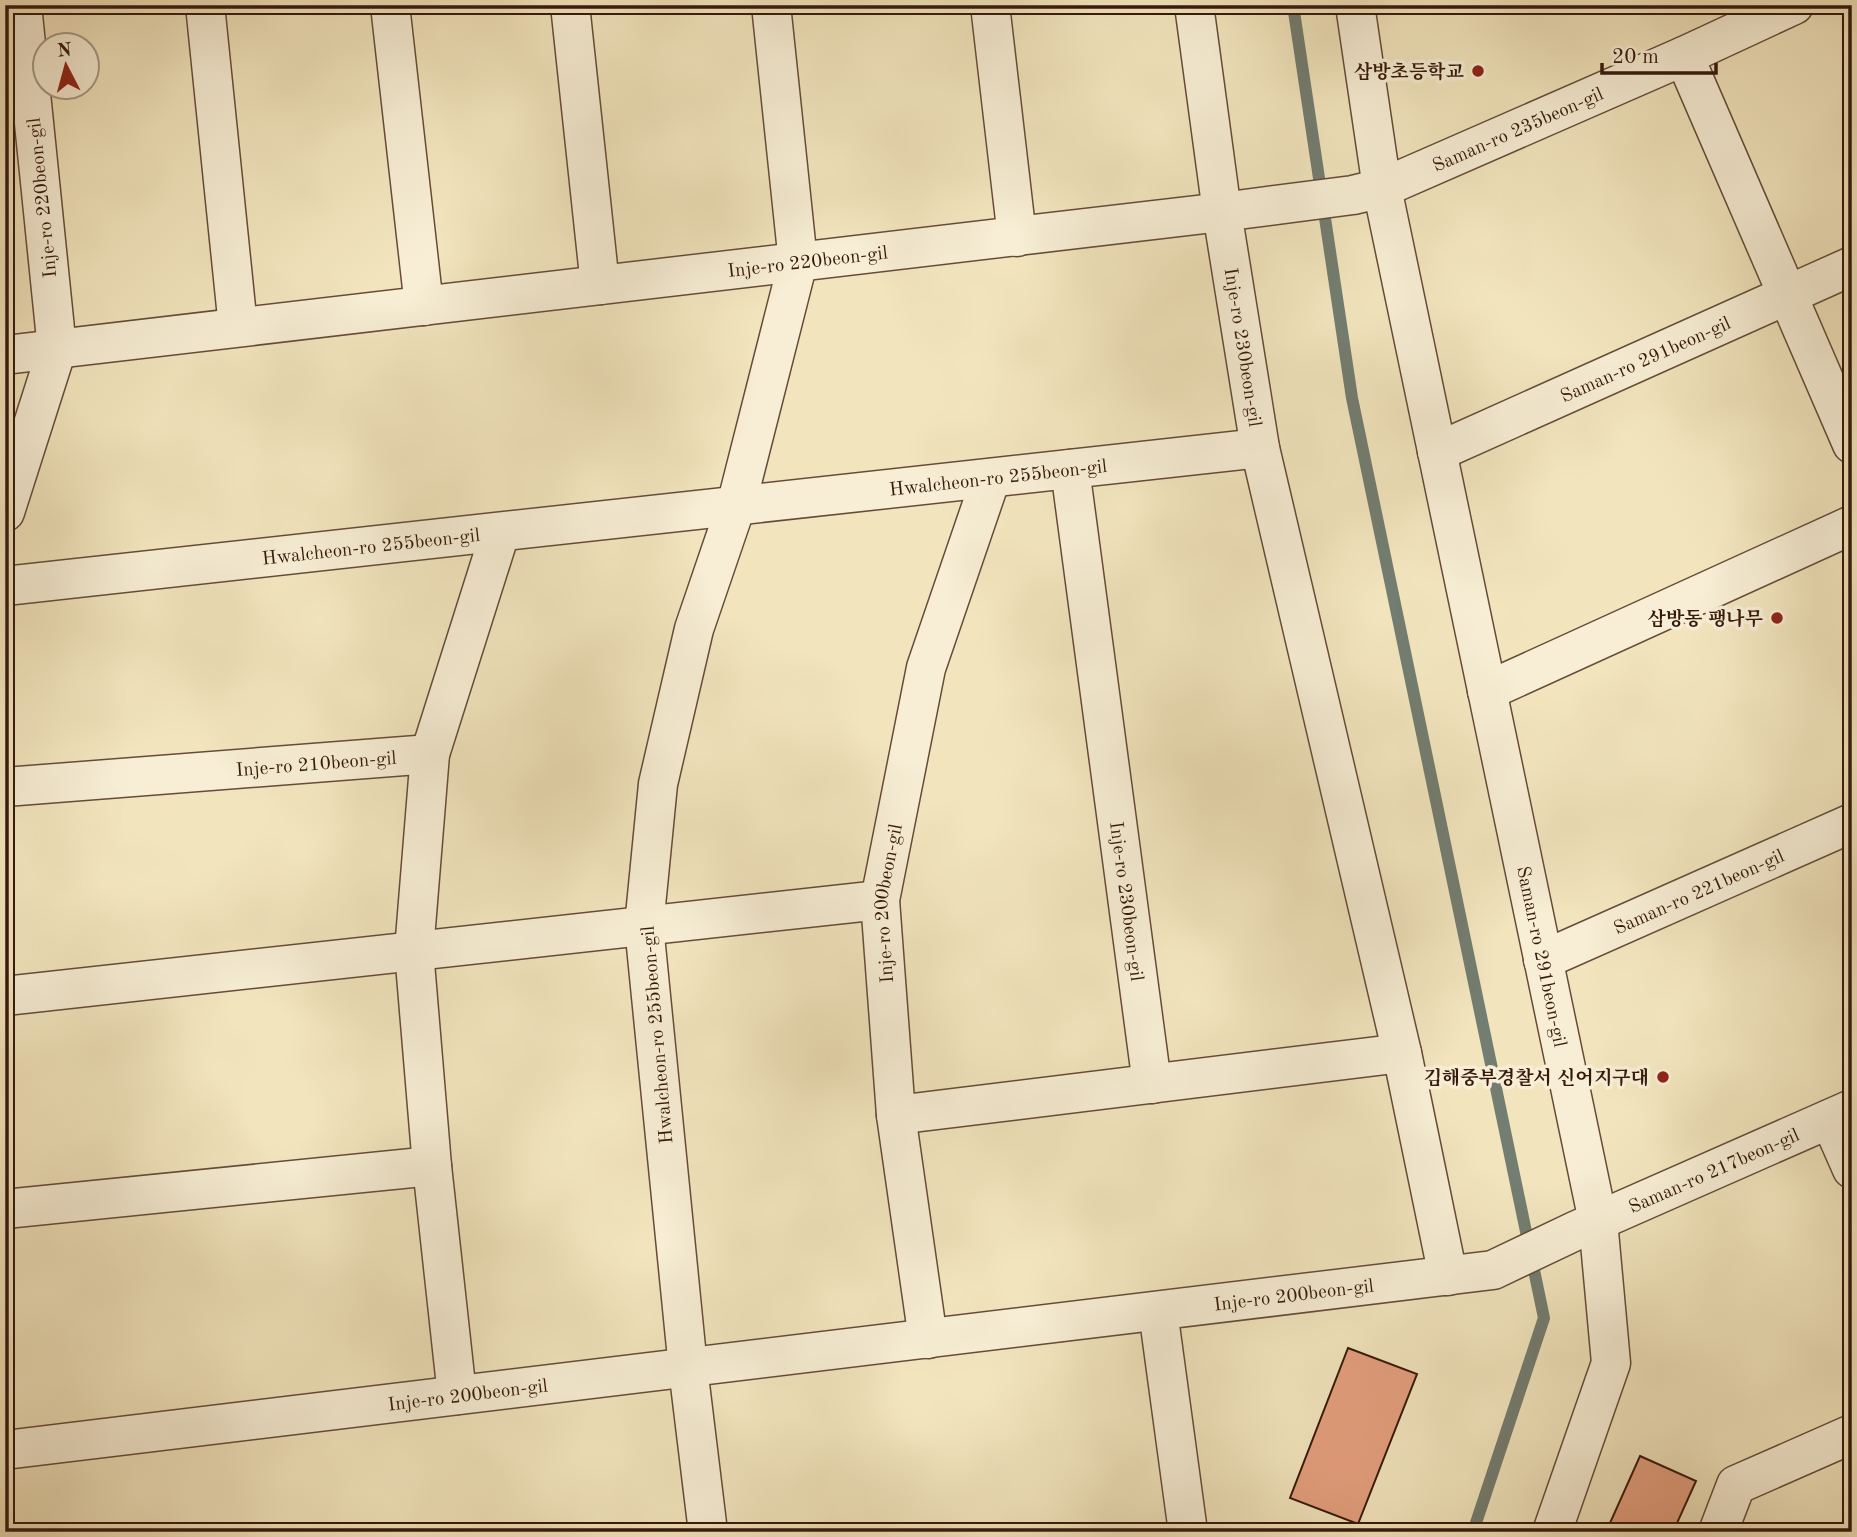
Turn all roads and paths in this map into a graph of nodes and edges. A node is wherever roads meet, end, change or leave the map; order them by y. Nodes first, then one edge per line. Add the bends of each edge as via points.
1 (22, 5) edge
2 (205, 5) edge
3 (390, 5) edge
4 (570, 5) edge
5 (771, 5) edge
6 (990, 5) edge
7 (1194, 5) edge
8 (1355, 5) edge
9 (1794, 5) edge
10 (1684, 56) junction
11 (1367, 192) junction
12 (1236, 211) junction
13 (1017, 237) junction
14 (798, 262) junction
15 (1852, 266) edge
16 (600, 285) junction
17 (1787, 295) junction
18 (424, 306) junction
19 (237, 327) junction
20 (57, 349) junction
21 (5, 355) edge
22 (1852, 444) edge
23 (1260, 448) junction
24 (1437, 452) junction
25 (1070, 469) junction
26 (990, 478) junction
27 (736, 506) junction
28 (5, 512) edge
29 (1852, 525) edge
30 (500, 533) junction
31 (5, 586) edge
32 (1487, 691) junction
33 (430, 754) junction
34 (5, 787) edge
35 (1852, 822) edge
36 (880, 900) junction
37 (644, 926) junction
38 (414, 951) junction
39 (1543, 960) junction
40 (5, 996) edge
41 (1402, 1054) junction
42 (1152, 1084) junction
43 (1841, 1114) edge
44 (896, 1115) junction
45 (432, 1166) junction
46 (1852, 1169) edge
47 (5, 1209) edge
48 (1586, 1226) junction
49 (1493, 1270) joint
50 (1448, 1276) junction
51 (1158, 1311) junction
52 (928, 1339) junction
53 (688, 1368) junction
54 (457, 1395) junction
55 (1852, 1434) edge
56 (5, 1450) edge
57 (708, 1532) edge
58 (1188, 1532) edge
59 (1552, 1532) edge
60 (1718, 1532) edge

1 - 20 street, Inje-ro 220beon-gil
2 - 19 street
3 - 18 street
4 - 16 street
5 - 14 street, Hwalcheon-ro 255beon-gil
6 - 13 street
7 - 12 street, Inje-ro 230beon-gil
8 - 11 street, Saman-ro 291beon-gil
9 - 10 street, Saman-ro 235beon-gil
10 - 11 street, Saman-ro 235beon-gil
10 - 17 street
11 - 12 street, Saman-ro 235beon-gil
11 - 24 street, Saman-ro 291beon-gil
12 - 13 street, Inje-ro 220beon-gil
12 - 23 street, Inje-ro 230beon-gil
13 - 14 street, Inje-ro 220beon-gil
14 - 16 street, Inje-ro 220beon-gil
14 - 27 street, Hwalcheon-ro 255beon-gil
15 - 17 street, Saman-ro 291beon-gil
16 - 18 street, Inje-ro 220beon-gil
17 - 22 street
17 - 24 street, Saman-ro 291beon-gil
18 - 19 street, Inje-ro 220beon-gil
19 - 20 street, Inje-ro 220beon-gil
20 - 21 street, Inje-ro 220beon-gil
20 - 28 street
23 - 25 street, Hwalcheon-ro 255beon-gil
23 - 41 street, Inje-ro 230beon-gil
24 - 32 street, Saman-ro 291beon-gil
25 - 26 street, Hwalcheon-ro 255beon-gil
25 - 42 street, Inje-ro 230beon-gil
26 - 27 street, Hwalcheon-ro 255beon-gil
26 - 36 street, Inje-ro 200beon-gil via 926,668
27 - 30 street, Hwalcheon-ro 255beon-gil
27 - 37 street, Hwalcheon-ro 255beon-gil via 694,629 658,784
29 - 32 street
30 - 31 street, Hwalcheon-ro 255beon-gil
30 - 33 street
32 - 39 street, Saman-ro 291beon-gil
33 - 34 street, Inje-ro 210beon-gil
33 - 38 street
35 - 39 street, Saman-ro 221beon-gil
36 - 37 street
36 - 44 street, Inje-ro 200beon-gil
37 - 38 street
37 - 53 street, Hwalcheon-ro 255beon-gil
38 - 40 street
38 - 45 street
39 - 48 street, Saman-ro 291beon-gil
41 - 42 street
41 - 50 street, Inje-ro 230beon-gil
42 - 44 street
43 - 46 street
43 - 48 street, Saman-ro 217beon-gil
44 - 52 street, Inje-ro 200beon-gil
45 - 47 street
45 - 54 street
48 - 49 street, Saman-ro 217beon-gil
48 - 59 street via 1611,1363
49 - 50 street, Inje-ro 200beon-gil
50 - 51 street, Inje-ro 200beon-gil
51 - 52 street, Inje-ro 200beon-gil
51 - 58 street
52 - 53 street, Inje-ro 200beon-gil
53 - 54 street, Inje-ro 200beon-gil
53 - 57 street, Hwalcheon-ro 255beon-gil
54 - 56 street, Inje-ro 200beon-gil
55 - 60 street via 1736,1485

